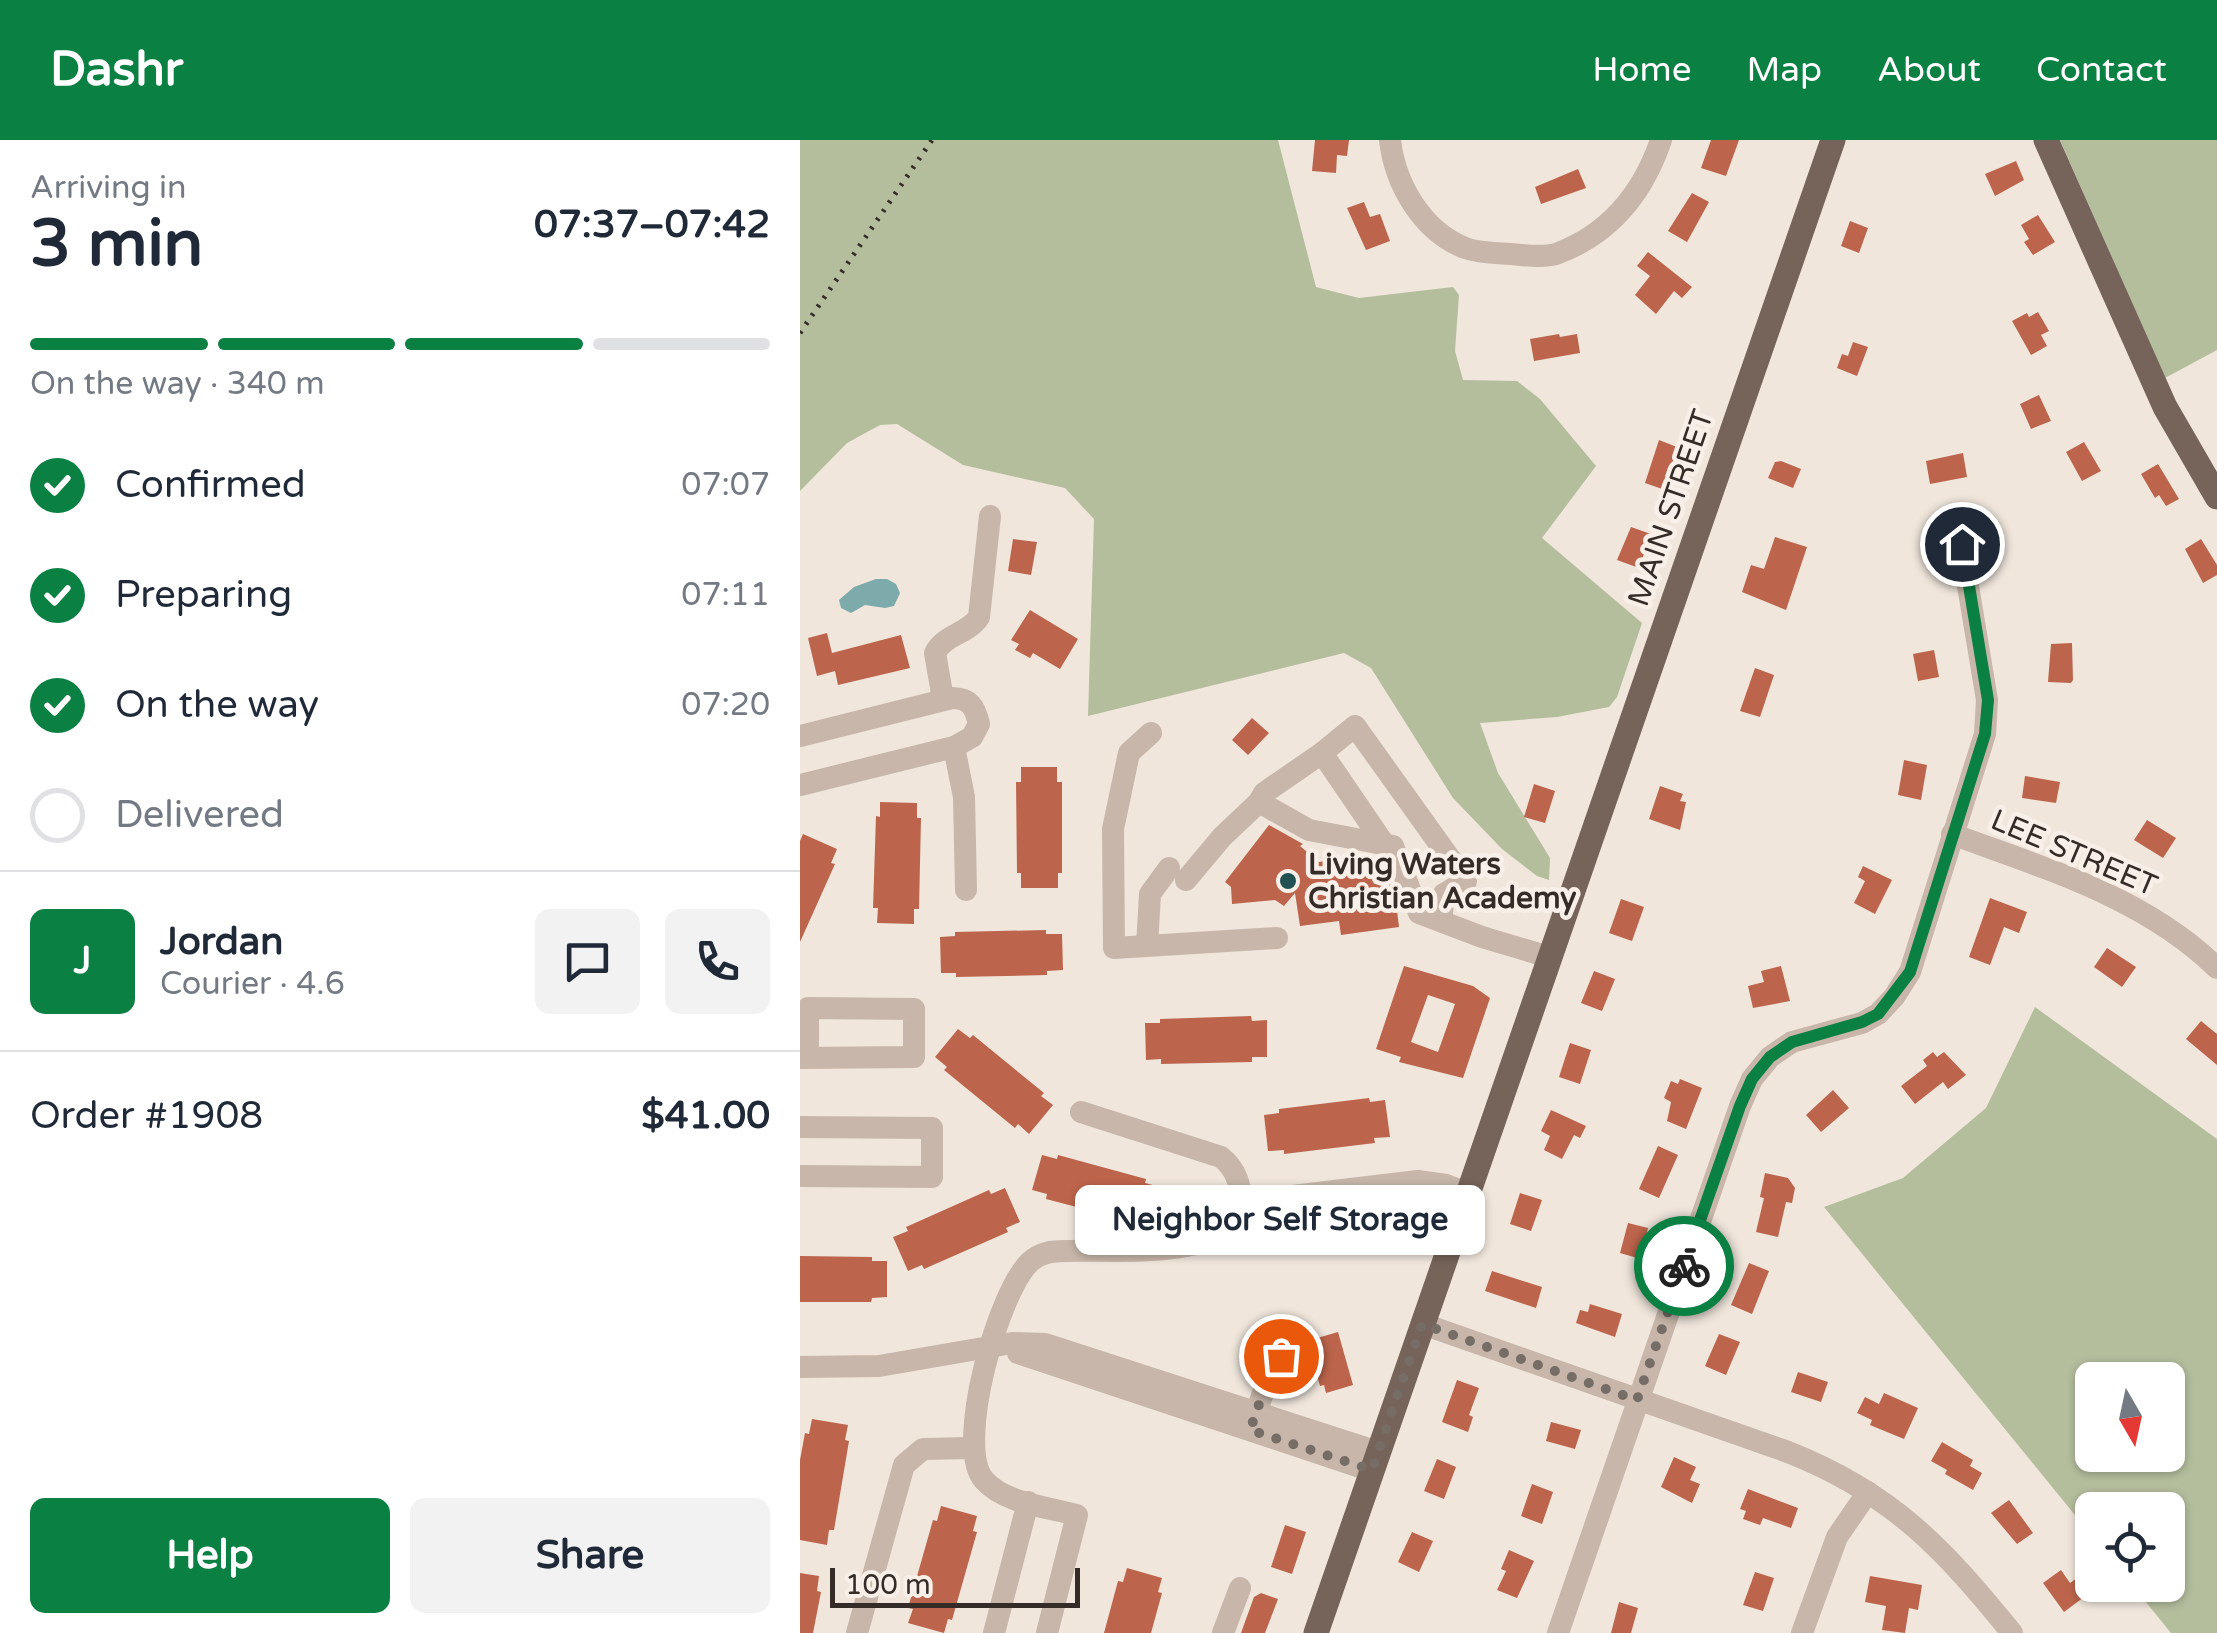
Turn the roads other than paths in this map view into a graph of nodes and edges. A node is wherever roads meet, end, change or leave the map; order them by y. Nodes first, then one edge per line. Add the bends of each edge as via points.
1 (1390, 140) edge
2 (1660, 140) edge
3 (1833, 140) edge
4 (2046, 140) edge
5 (2217, 497) edge
6 (990, 516) dead end
7 (1962, 544) dead end
8 (943, 699) junction
9 (1151, 733) dead end
10 (800, 736) edge
11 (954, 746) junction
12 (1322, 754) junction
13 (800, 785) edge
14 (1259, 802) junction
15 (1952, 834) junction
16 (1382, 841) junction
17 (966, 890) dead end
18 (1440, 921) junction
19 (1277, 938) dead end
20 (1147, 946) junction
21 (1550, 957) junction
22 (2217, 968) edge
23 (804, 1057) edge
24 (1081, 1112) dead end
25 (800, 1127) edge
26 (800, 1176) edge
27 (1468, 1193) junction
28 (1240, 1202) junction
29 (1422, 1324) junction
30 (1255, 1343) dead end
31 (990, 1347) junction
32 (800, 1367) edge
33 (1637, 1400) junction
34 (1253, 1421) junction
35 (972, 1448) junction
36 (1375, 1461) junction
37 (1868, 1492) junction
38 (1028, 1502) junction
39 (1240, 1588) dead end
40 (857, 1633) edge
41 (994, 1633) edge
42 (1047, 1633) edge
43 (1224, 1633) edge
44 (1316, 1633) edge
45 (1558, 1633) edge
46 (1802, 1633) edge
47 (2012, 1633) edge

1 - 2 street via 1408,197 1433,229 1478,252 1552,255 1618,215 1649,174
3 - 21 main road, MAIN STREET
4 - 5 main road via 2165,407
6 - 8 street via 979,617 935,653
7 - 15 street via 1988,700 1985,734
8 - 10 street
8 - 11 street via 968,701 977,714 976,732
9 - 20 street via 1129,753 1113,829 1114,948
11 - 13 street
11 - 17 street via 964,797
12 - 14 street
12 - 16 street
12 - 18 street via 1354,726 1466,881 1444,894
14 - 16 street via 1309,830
14 - 20 street via 1150,894
15 - 22 street, LEE STREET via 2142,910
15 - 33 street via 1910,972 1894,998 1862,1022 1792,1042 1752,1079
16 - 18 street via 1398,855 1419,913
18 - 21 street
19 - 20 street
21 - 27 main road, MAIN STREET
23 - 23 street via 914,1057 914,1010 808,1008
24 - 28 street via 1221,1157 1237,1176
25 - 26 street via 932,1128 932,1177
27 - 28 street via 1418,1181
27 - 29 main road, MAIN STREET
28 - 31 street via 1223,1234 1198,1244 1039,1255 1022,1270
29 - 33 street
29 - 36 main road, MAIN STREET
30 - 34 street via 1281,1356
31 - 32 street via 880,1366
31 - 34 street via 1045,1344
31 - 35 street
33 - 37 street via 1818,1463
33 - 45 street
34 - 36 street
35 - 38 street via 982,1478
35 - 40 street via 923,1449 906,1462
36 - 44 main road, MAIN STREET
37 - 46 street via 1837,1537
37 - 47 street via 1926,1534
38 - 41 street
38 - 42 street via 1078,1515
39 - 43 street

